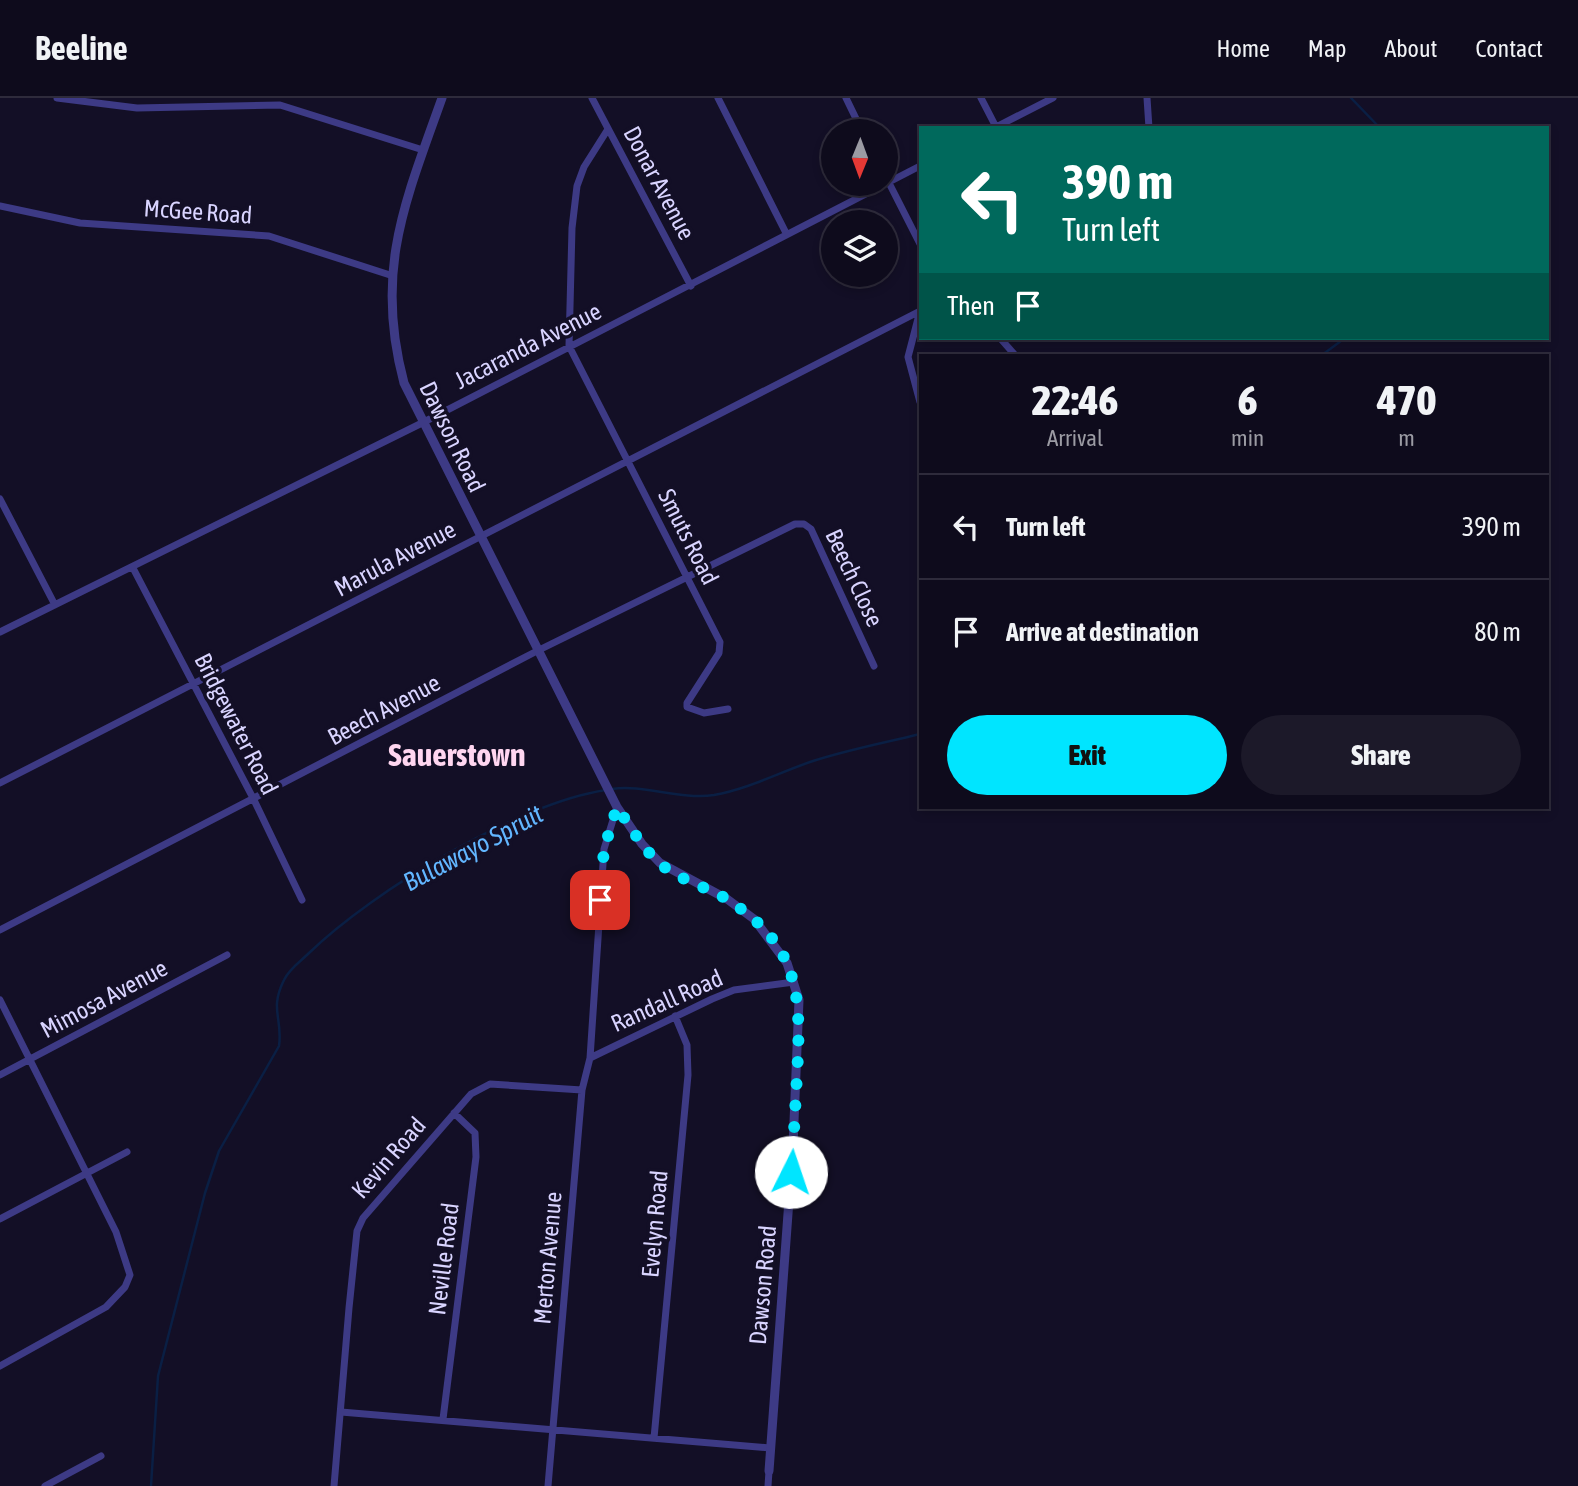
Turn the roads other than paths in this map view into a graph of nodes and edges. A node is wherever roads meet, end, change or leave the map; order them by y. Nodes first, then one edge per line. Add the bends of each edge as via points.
1 (57, 98) edge
2 (442, 98) edge
3 (592, 98) edge
4 (718, 98) edge
5 (846, 98) edge
6 (981, 98) edge
7 (1053, 98) edge
8 (1147, 98) edge
9 (856, 119) edge
10 (995, 126) edge
11 (997, 126) edge
12 (1149, 126) edge
13 (608, 129) junction
14 (423, 150) junction
15 (919, 166) edge
16 (898, 175) edge
17 (857, 196) edge
18 (895, 196) edge
19 (0, 206) edge
20 (786, 233) junction
21 (919, 242) edge
22 (390, 275) junction
23 (691, 286) junction
24 (919, 312) edge
25 (919, 315) edge
26 (1002, 340) edge
27 (569, 346) junction
28 (1014, 354) edge
29 (919, 399) edge
30 (422, 422) junction
31 (627, 461) junction
32 (0, 499) edge
33 (788, 527) joint
34 (481, 536) junction
35 (133, 568) junction
36 (688, 575) junction
37 (55, 605) junction
38 (0, 632) edge
39 (537, 651) junction
40 (874, 666) dead end
41 (196, 685) junction
42 (728, 709) dead end
43 (0, 783) edge
44 (254, 800) junction
45 (617, 806) junction
46 (302, 900) dead end
47 (0, 930) edge
48 (227, 955) dead end
49 (794, 982) junction
50 (0, 1000) edge
51 (675, 1016) junction
52 (590, 1058) junction
53 (29, 1060) junction
54 (0, 1075) edge
55 (582, 1090) junction
56 (454, 1113) junction
57 (127, 1152) dead end
58 (88, 1173) junction
59 (0, 1219) edge
60 (0, 1366) edge
61 (341, 1412) junction
62 (443, 1419) junction
63 (552, 1430) junction
64 (654, 1438) junction
65 (770, 1448) junction
66 (101, 1456) dead end
67 (769, 1471) joint
68 (45, 1486) edge
69 (334, 1486) edge
70 (548, 1486) edge
71 (768, 1486) edge

1 - 14 street via 137,108 280,105
2 - 14 street, Dawson Road
3 - 13 street, Donar Avenue
4 - 20 street
5 - 9 street
6 - 10 street
7 - 11 street
8 - 12 street
13 - 23 street, Donar Avenue
13 - 27 street via 576,186
14 - 22 street, Dawson Road
15 - 16 street, Jacaranda Avenue
17 - 20 street, Jacaranda Avenue
18 - 21 street
19 - 22 street, McGee Road via 80,223 269,236
20 - 23 street, Jacaranda Avenue
22 - 30 street, Dawson Road via 395,349
23 - 27 street, Jacaranda Avenue
24 - 31 street, Marula Avenue
25 - 29 street via 908,363
26 - 28 street
27 - 30 street, Jacaranda Avenue
27 - 31 street, Smuts Road
30 - 34 street, Dawson Road
30 - 35 street, Jacaranda Avenue
31 - 34 street, Marula Avenue
31 - 36 street, Smuts Road
32 - 37 street
33 - 36 street, Beech Avenue
33 - 40 street, Beech Close via 804,524 811,529
34 - 39 street, Dawson Road
34 - 41 street, Marula Avenue
35 - 37 street, Jacaranda Avenue
35 - 41 street, Bridgewater Road
36 - 39 street, Beech Avenue
36 - 42 street, Smuts Road via 720,647 687,706 704,713
37 - 38 street, Jacaranda Avenue
39 - 44 street, Beech Avenue
39 - 45 street, Dawson Road
41 - 43 street, Marula Avenue
41 - 44 street, Bridgewater Road
44 - 46 street, Bridgewater Road
44 - 47 street, Beech Avenue
45 - 49 street, Dawson Road via 660,863 754,919 781,954
45 - 52 street via 604,849
48 - 53 street, Mimosa Avenue
49 - 51 street, Randall Road via 734,990
49 - 65 street, Dawson Road via 800,1021
50 - 53 street
51 - 52 street, Randall Road
51 - 64 street, Evelyn Road via 687,1045 688,1075
52 - 55 street, Randall Road
53 - 54 street, Mimosa Avenue
53 - 58 street
55 - 56 street, Kevin Road via 490,1084 471,1094
55 - 63 street, Merton Avenue
56 - 61 street, Kevin Road via 369,1210 357,1231
56 - 62 street, Neville Road via 475,1133 477,1157
57 - 58 street
58 - 59 street
58 - 60 street via 129,1267 125,1287 82,1323
61 - 62 street
61 - 69 street, Kevin Road
62 - 63 street
63 - 64 street
63 - 70 street, Merton Avenue
64 - 65 street
65 - 67 street, Dawson Road
66 - 68 street
67 - 71 street

